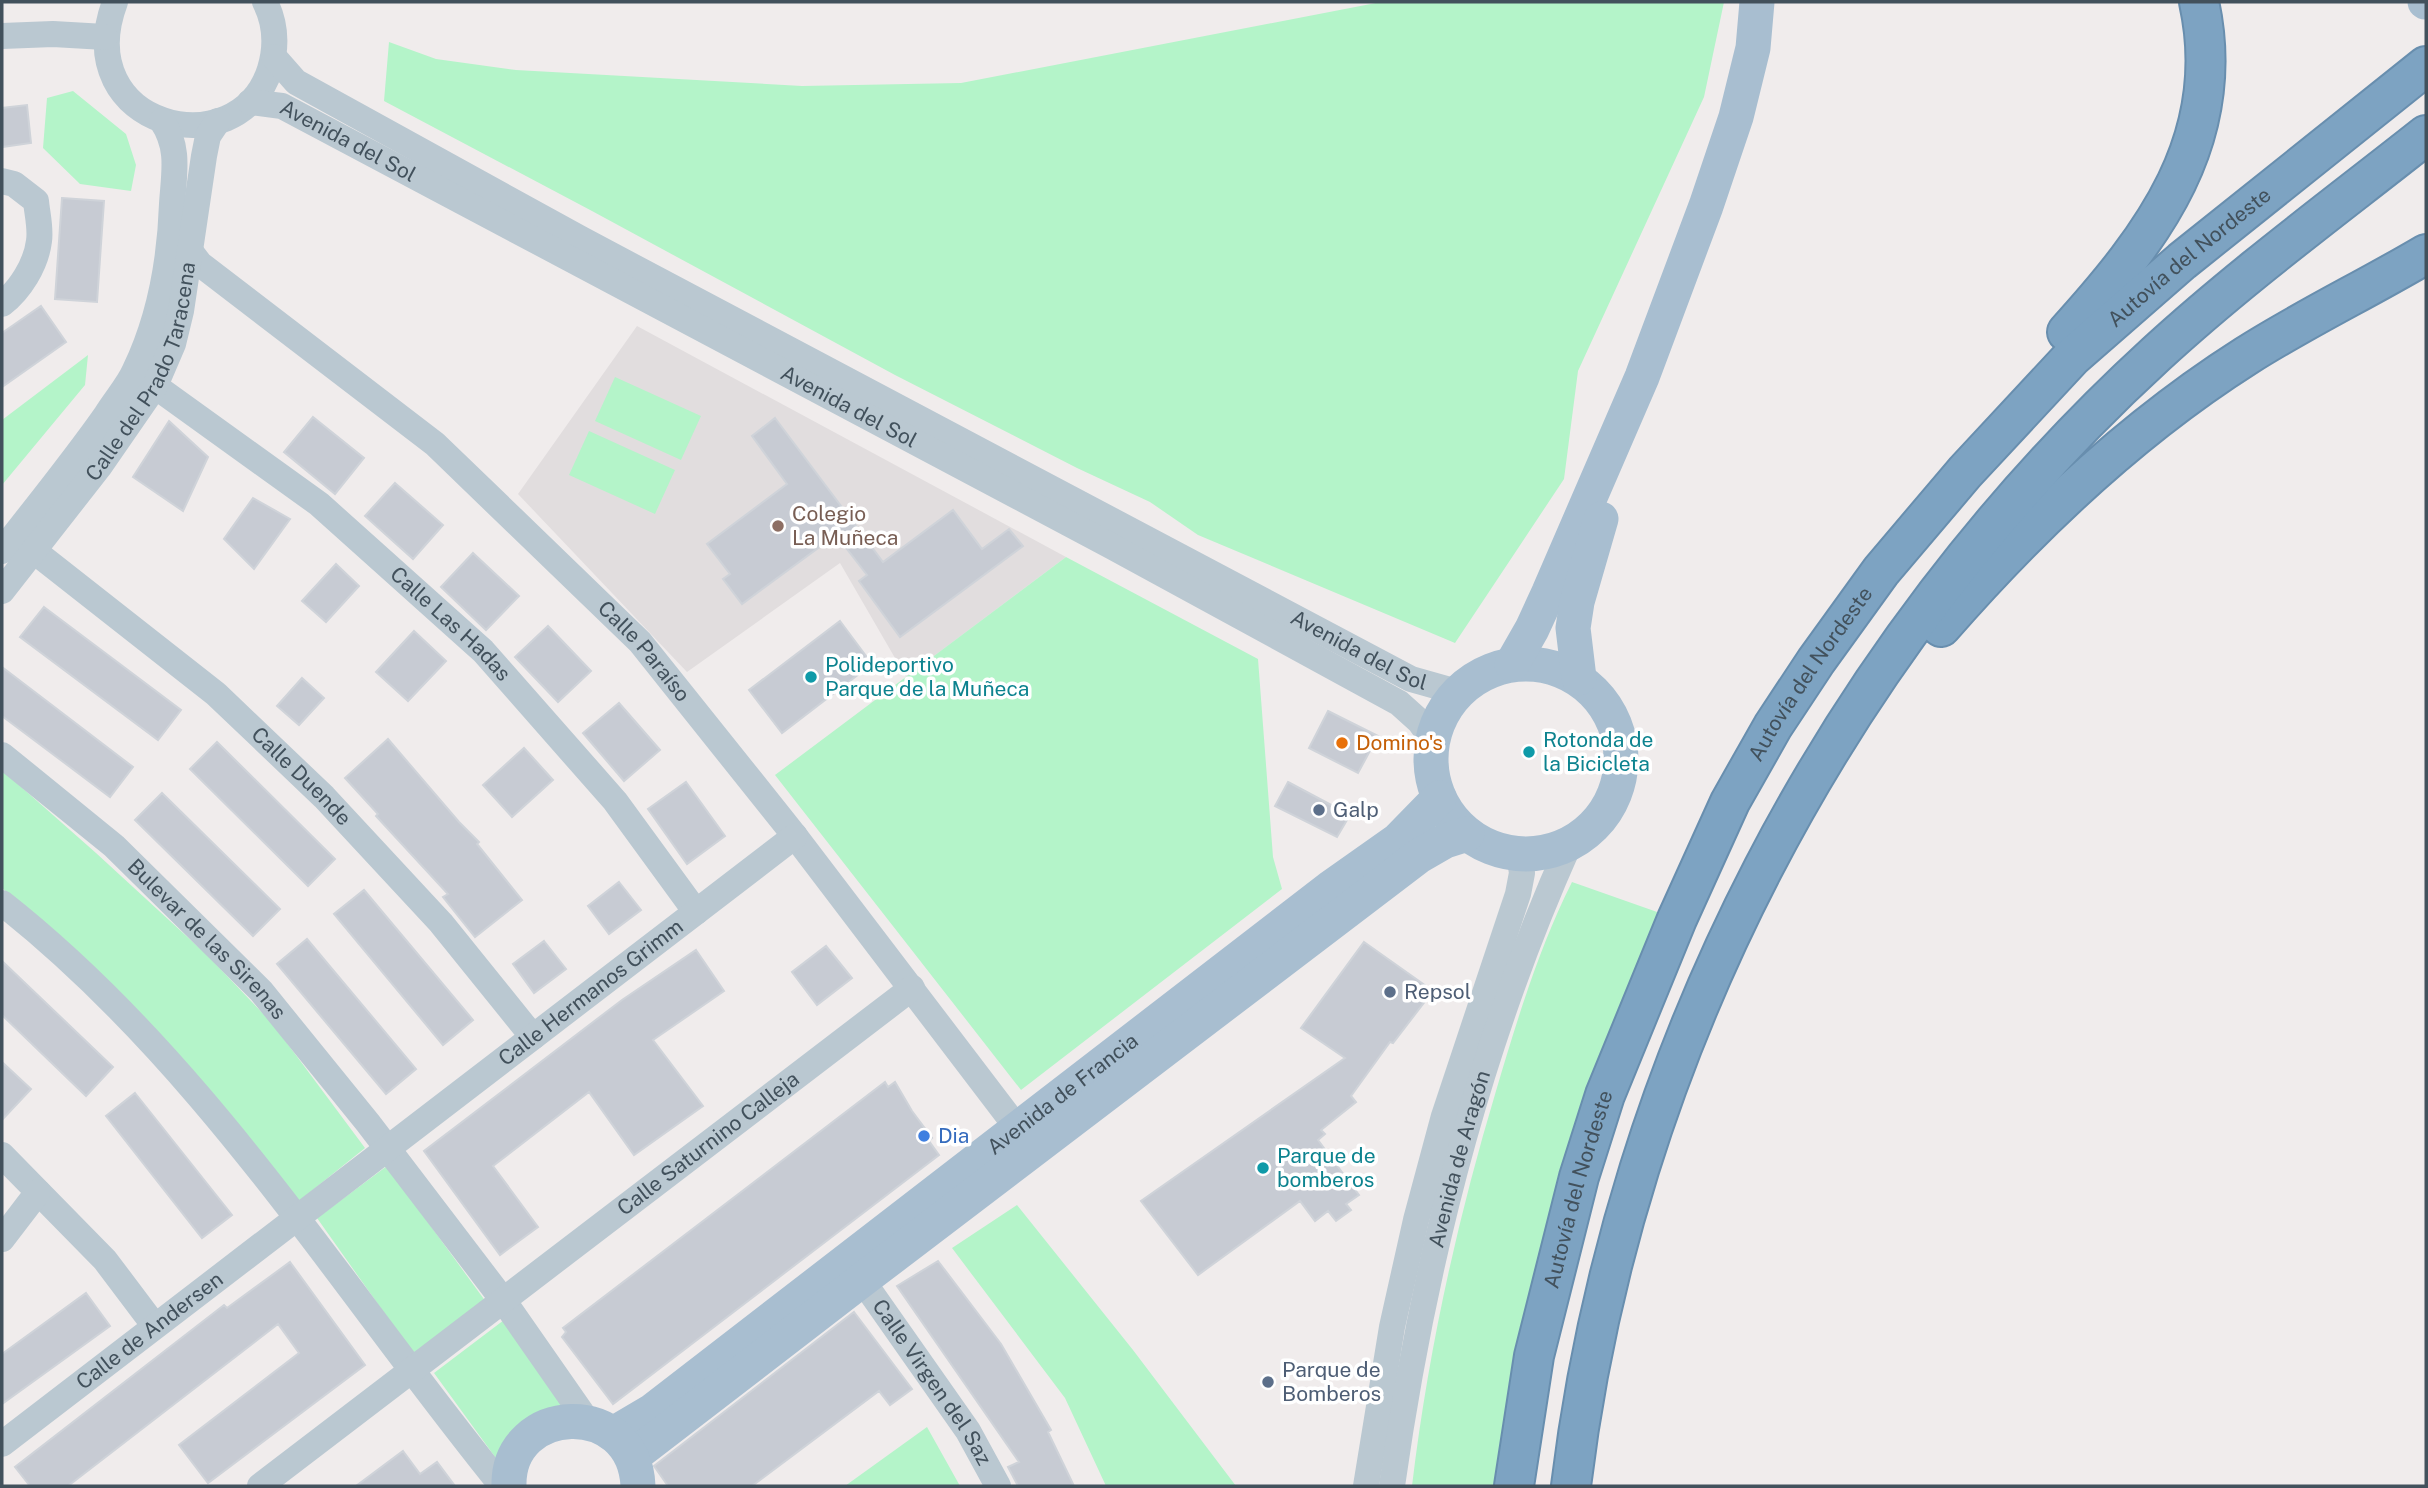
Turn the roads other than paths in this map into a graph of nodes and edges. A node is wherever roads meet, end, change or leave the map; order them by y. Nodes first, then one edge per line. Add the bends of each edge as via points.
1 (265, 2) edge
2 (1757, 2) edge
3 (2199, 2) edge
4 (105, 16) edge
5 (2, 36) edge
6 (274, 57) junction
7 (2426, 66) edge
8 (250, 102) junction
9 (162, 121) junction
10 (218, 121) junction
11 (2426, 135) edge
12 (2, 181) edge
13 (190, 251) junction
14 (2426, 254) edge
15 (2, 304) edge
16 (1642, 377) junction
17 (155, 386) junction
18 (1965, 472) junction
19 (2, 551) edge
20 (34, 551) junction
21 (2, 591) edge
22 (1512, 664) junction
23 (1579, 678) junction
24 (1457, 692) junction
25 (1432, 738) junction
26 (2, 755) edge
27 (1439, 798) junction
28 (1467, 834) junction
29 (796, 836) junction
30 (1569, 845) junction
31 (1774, 850) junction
32 (1519, 854) junction
33 (2, 903) edge
34 (696, 912) junction
35 (912, 988) junction
36 (533, 1037) junction
37 (1018, 1129) junction
38 (387, 1149) junction
39 (2, 1155) edge
40 (38, 1192) junction
41 (297, 1217) junction
42 (2, 1239) edge
43 (862, 1280) junction
44 (503, 1300) junction
45 (155, 1325) junction
46 (413, 1369) junction
47 (2, 1444) edge
48 (618, 1450) edge
49 (260, 1486) edge
50 (502, 1486) edge
51 (509, 1486) edge
52 (998, 1486) edge
53 (1366, 1486) edge
54 (1392, 1486) edge
55 (1514, 1486) edge
56 (1571, 1486) edge

1 - 6 street via 275,36
2 - 16 main road via 1753,48 1736,117
3 - 18 highway via 2206,45 2205,83 2186,163 2170,198 2113,280 2024,381
4 - 5 street via 53,34
4 - 9 street via 107,60 115,80 127,98
6 - 8 street via 261,89
6 - 24 street, Avenida del Sol via 296,82 581,239 1411,679
7 - 18 highway, Autovía del Nordeste via 2114,317
8 - 10 street
8 - 25 street, Avenida del Sol via 282,106 1123,553 1399,703
9 - 10 street via 181,125
9 - 19 street, Calle del Prado Taracena via 171,135 174,153 172,214 149,337 134,373 82,449
10 - 13 street, Calle del Prado Taracena via 208,136
11 - 31 highway via 2157,353 2025,486 1883,666
12 - 15 street via 36,201 39,241 16,293
13 - 17 street, Calle del Prado Taracena via 173,344
13 - 29 street, Calle Paraíso via 200,264 435,444 640,642
14 - 31 highway via 2246,356 2168,410 2092,473 1934,634
16 - 22 main road via 1549,592
16 - 23 main road via 1577,602 1573,628
17 - 20 street, Calle del Prado Taracena
17 - 34 street, Calle Las Hadas via 319,504 484,651 615,801
18 - 55 highway, Autovía del Nordeste via 1881,571 1773,726 1730,802 1677,919 1605,1094 1579,1177 1534,1356
20 - 21 street, Calle del Prado Taracena
20 - 36 street, Calle Duende via 216,694 324,797 441,923
22 - 23 main road via 1550,666
22 - 24 main road via 1492,669
23 - 30 main road via 1604,701 1619,731 1622,765 1615,797 1596,825
24 - 25 main road via 1441,714
25 - 27 main road via 1432,779
26 - 38 street, Bulevar de las Sirenas via 114,846 261,991
27 - 28 main road via 1450,818
27 - 37 main road, Avenida de Francia via 1398,840
28 - 32 main road via 1491,848
28 - 43 main road, Avenida de Francia via 1419,856
29 - 34 street, Calle Hermanos Grimm
29 - 35 street, Calle Paraíso
30 - 32 main road via 1545,853
30 - 54 street, Avenida de Aragón via 1508,1000 1467,1124 1418,1333
31 - 56 highway via 1690,1023 1632,1194 1588,1365
32 - 53 street, Avenida de Aragón via 1518,894 1444,1116 1416,1220 1392,1327
33 - 41 street via 114,1004 214,1114
34 - 36 street, Calle Hermanos Grimm
35 - 37 street, Calle Paraíso
35 - 44 street, Calle Saturnino Calleja
36 - 38 street, Calle Hermanos Grimm
37 - 48 main road, Avenida de Francia via 652,1411
38 - 41 street
38 - 44 street, Bulevar de las Sirenas
39 - 40 street
40 - 42 street
40 - 45 street via 105,1260
41 - 45 street, Calle de Andersen
41 - 46 street
43 - 48 main road, Avenida de Francia
43 - 52 street, Calle Virgen del Saz via 948,1401
44 - 46 street
44 - 48 street, Bulevar de las Sirenas
45 - 47 street, Calle de Andersen
46 - 49 street
46 - 50 street
48 - 51 main road via 560,1422 535,1433 517,1454

